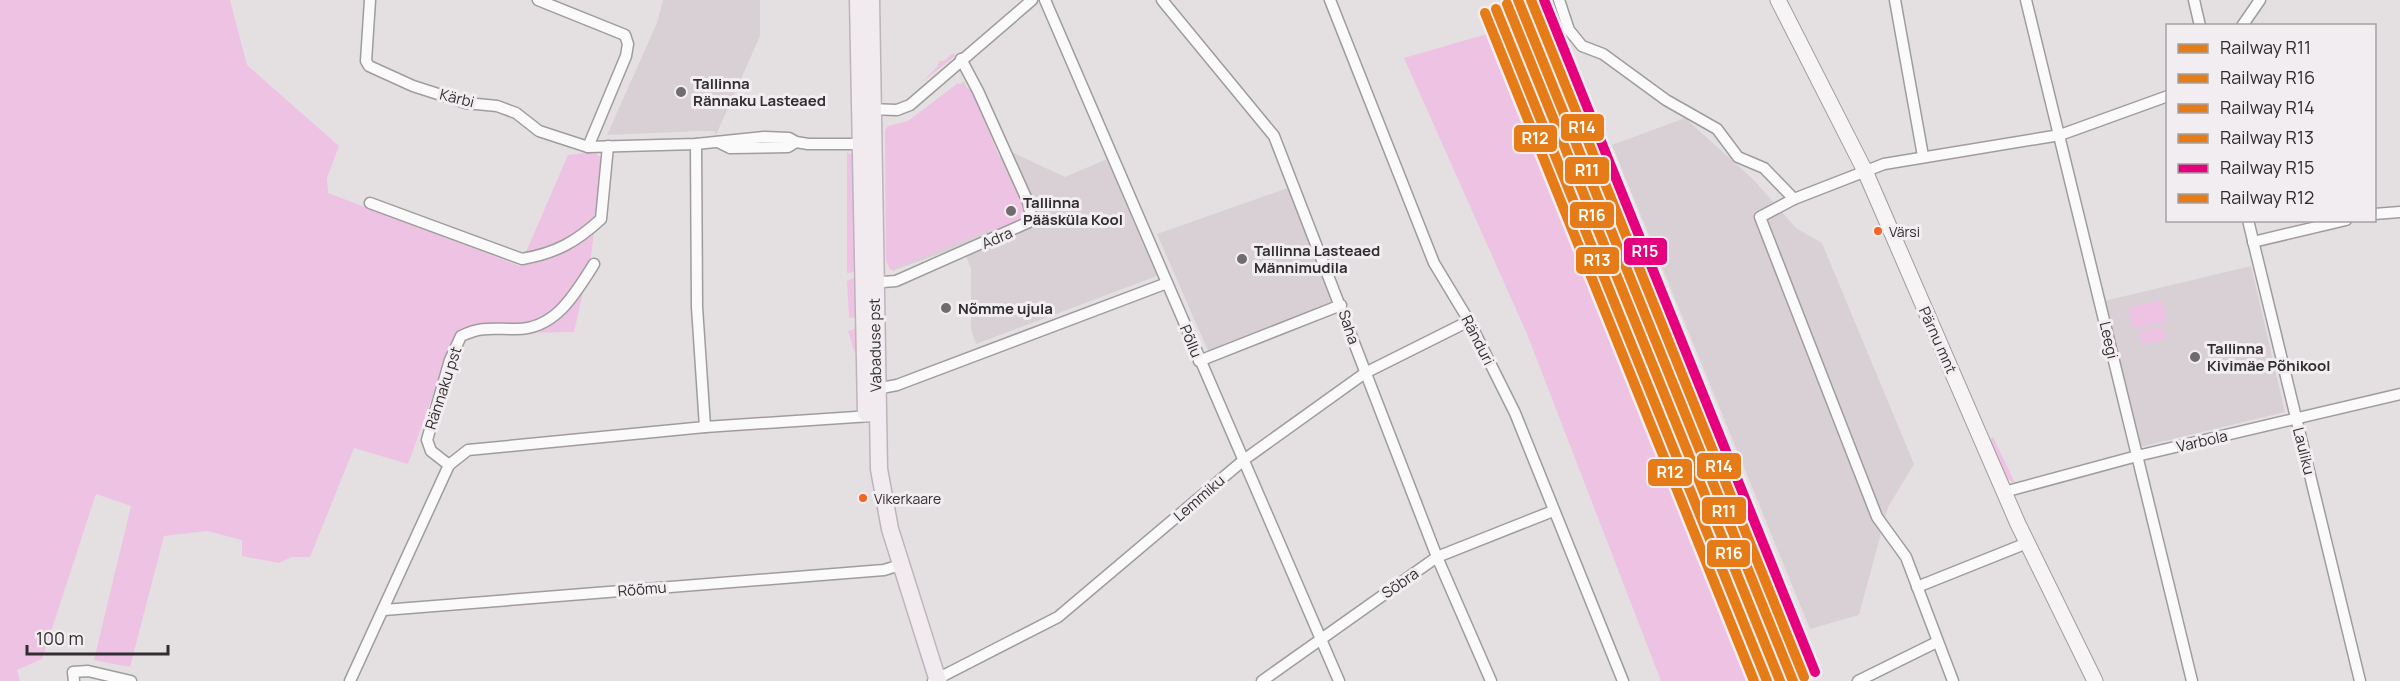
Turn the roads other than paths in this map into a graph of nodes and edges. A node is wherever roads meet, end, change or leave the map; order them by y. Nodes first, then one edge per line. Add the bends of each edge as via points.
1 (370, 0) edge
2 (538, 0) edge
3 (858, 0) edge
4 (871, 0) edge
5 (1032, 0) edge
6 (1045, 0) edge
7 (1162, 0) edge
8 (1330, 0) edge
9 (1559, 0) edge
10 (1778, 0) edge
11 (1895, 0) edge
12 (2026, 0) edge
13 (2194, 0) edge
14 (2260, 0) edge
15 (2200, 24) edge
16 (2243, 24) edge
17 (961, 59) junction
18 (2166, 97) edge
19 (865, 109) junction
20 (2060, 135) junction
21 (696, 144) junction
22 (866, 144) junction
23 (608, 146) junction
24 (588, 147) junction
25 (1923, 156) junction
26 (1865, 171) junction
27 (1794, 199) junction
28 (370, 203) dead end
29 (2400, 212) edge
30 (2376, 214) edge
31 (2248, 222) edge
32 (2338, 222) edge
33 (2253, 243) junction
34 (594, 264) dead end
35 (868, 283) junction
36 (1167, 284) junction
37 (1341, 305) junction
38 (1469, 321) junction
39 (1199, 361) junction
40 (1365, 373) junction
41 (876, 388) junction
42 (2400, 394) edge
43 (872, 416) junction
44 (2296, 418) junction
45 (705, 427) junction
46 (2137, 456) junction
47 (1245, 459) junction
48 (449, 465) junction
49 (2004, 492) junction
50 (1553, 511) junction
51 (2027, 543) junction
52 (1437, 557) junction
53 (896, 566) junction
54 (1917, 587) junction
55 (384, 610) junction
56 (1319, 639) junction
57 (1937, 642) junction
58 (74, 681) edge
59 (131, 681) edge
60 (350, 681) edge
61 (934, 681) edge
62 (1262, 681) edge
63 (1339, 681) edge
64 (1491, 681) edge
65 (1623, 681) edge
66 (1858, 681) edge
67 (1953, 681) edge
68 (2096, 681) edge
69 (2192, 681) edge
70 (2360, 681) edge

1 - 24 street, Kärbi via 366,61 369,66 412,86 516,113 539,131
2 - 24 street via 625,35 626,56
3 - 19 highway, Vabaduse pst
4 - 19 highway, Vabaduse pst
5 - 17 street
6 - 36 street, Põllu
7 - 37 street, Saha via 1274,136
8 - 38 street, Ränduri via 1434,263
9 - 27 street via 1569,30 1582,46 1603,54 1666,100 1716,129 1738,157 1764,168
10 - 26 main road, Pärnu mnt
11 - 25 street
12 - 20 street, Leegi
13 - 15 street
14 - 16 street
17 - 19 street via 910,105 897,110
17 - 35 street, Adra via 1028,202 1029,222 897,281
18 - 20 street
19 - 22 highway, Vabaduse pst
20 - 25 street
20 - 46 street, Leegi
21 - 22 street via 711,140 730,148 788,147 796,142
21 - 23 street
21 - 45 street via 697,307
22 - 35 highway, Vabaduse pst
23 - 24 street, Kärbi
23 - 28 street via 601,219 580,239 543,255 522,259
25 - 26 street
26 - 27 street
26 - 49 main road, Pärnu mnt
27 - 54 street via 1760,217 1877,517 1906,557
29 - 30 street
31 - 33 street, Lauliku
32 - 33 street
33 - 44 street, Lauliku
34 - 48 street, Rännaku pst via 571,301 544,324 519,329 478,327 460,336 427,440 430,452
35 - 41 highway, Vabaduse pst
35 - 43 highway, Vabaduse pst
36 - 39 street, Põllu
36 - 41 street via 897,385
37 - 39 street
37 - 40 street, Saha
38 - 40 street, Lemmiku
38 - 50 street, Ränduri via 1515,413
39 - 47 street, Põllu
40 - 47 street, Lemmiku
40 - 52 street, Saha
41 - 43 highway, Vabaduse pst
42 - 44 street, Varbola
43 - 45 street
43 - 53 highway, Vabaduse pst
44 - 46 street, Varbola
44 - 70 street, Lauliku
45 - 48 street via 468,450
46 - 49 street, Varbola
46 - 69 street, Leegi
47 - 56 street, Põllu
47 - 61 street, Lemmiku via 1058,617
48 - 55 street
49 - 51 main road, Pärnu mnt
50 - 52 street, Sõbra
50 - 65 street, Ränduri
51 - 54 street
51 - 68 main road, Pärnu mnt
52 - 56 street, Sõbra
52 - 64 street, Saha
53 - 55 street, Rõõmu
53 - 61 highway, Vabaduse pst
54 - 57 street
55 - 60 street
56 - 62 street, Sõbra
56 - 63 street, Põllu
57 - 66 street
57 - 67 street
58 - 59 street via 73,672 88,671

